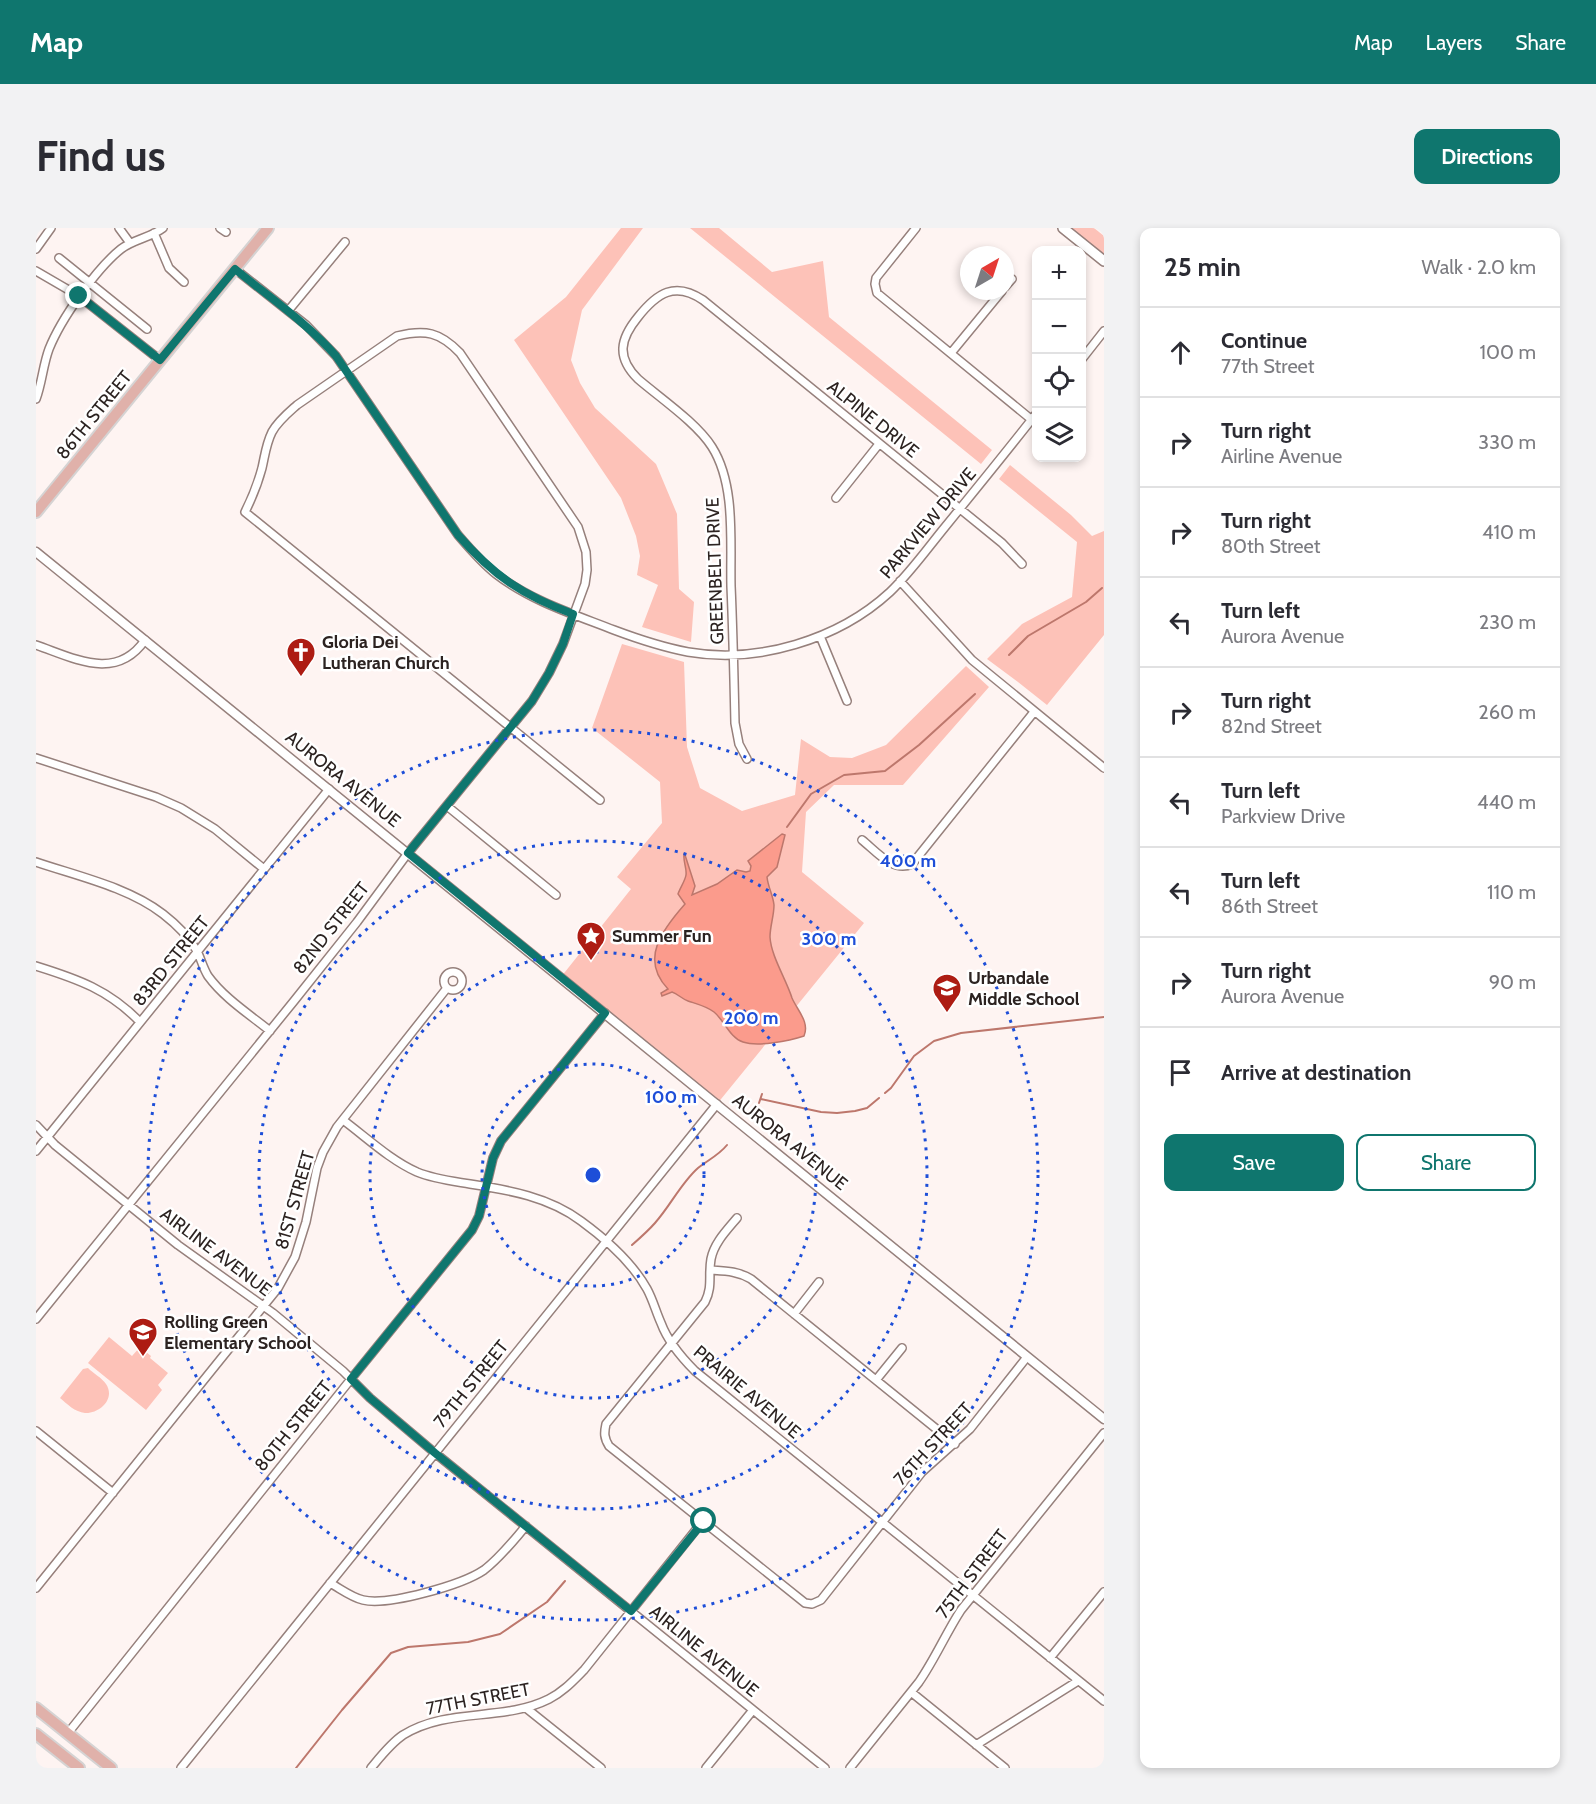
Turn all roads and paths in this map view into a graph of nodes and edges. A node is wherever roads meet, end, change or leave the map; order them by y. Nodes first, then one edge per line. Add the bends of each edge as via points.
1 (51, 228) edge
2 (119, 228) edge
3 (163, 228) edge
4 (268, 228) edge
5 (916, 228) edge
6 (1063, 228) edge
7 (154, 233) junction
8 (345, 242) dead end
9 (130, 243) junction
10 (36, 249) edge
11 (59, 258) dead end
12 (1104, 261) edge
13 (235, 269) junction
14 (36, 271) edge
15 (184, 282) dead end
16 (90, 283) junction
17 (79, 296) junction
18 (703, 300) joint
19 (995, 300) edge
20 (288, 311) junction
21 (147, 329) dead end
22 (1104, 331) edge
23 (951, 353) junction
24 (1086, 354) edge
25 (160, 360) junction
26 (347, 370) junction
27 (36, 399) edge
28 (1032, 415) edge
29 (1032, 419) edge
30 (879, 444) junction
31 (836, 498) dead end
32 (960, 509) junction
33 (36, 512) edge
34 (36, 552) edge
35 (1022, 564) dead end
36 (900, 581) junction
37 (573, 614) junction
38 (820, 636) junction
39 (145, 640) junction
40 (36, 645) edge
41 (733, 654) junction
42 (848, 701) dead end
43 (1034, 712) junction
44 (511, 728) junction
45 (36, 758) edge
46 (747, 759) dead end
47 (1104, 768) edge
48 (329, 789) junction
49 (600, 800) dead end
50 (447, 806) junction
51 (862, 840) dead end
52 (408, 853) junction
53 (36, 862) edge
54 (264, 869) junction
55 (556, 895) dead end
56 (197, 952) junction
57 (36, 966) edge
58 (447, 988) dead end
59 (605, 1013) junction
60 (140, 1022) junction
61 (270, 1031) junction
62 (717, 1104) junction
63 (343, 1120) junction
64 (36, 1125) edge
65 (47, 1138) junction
66 (36, 1151) edge
67 (487, 1187) junction
68 (129, 1205) junction
69 (737, 1218) dead end
70 (606, 1242) junction
71 (710, 1270) junction
72 (819, 1282) dead end
73 (264, 1306) junction
74 (794, 1314) junction
75 (36, 1319) edge
76 (672, 1343) junction
77 (902, 1348) dead end
78 (1028, 1357) junction
79 (351, 1379) junction
80 (876, 1380) junction
81 (1104, 1419) edge
82 (36, 1431) edge
83 (1104, 1432) edge
84 (955, 1444) junction
85 (435, 1453) junction
86 (113, 1493) junction
87 (704, 1521) junction
88 (883, 1523) junction
89 (526, 1526) junction
90 (330, 1583) junction
91 (36, 1588) edge
92 (1104, 1592) edge
93 (972, 1595) junction
94 (631, 1611) junction
95 (1050, 1658) junction
96 (1078, 1681) junction
97 (911, 1692) junction
98 (1104, 1701) edge
99 (36, 1708) edge
100 (526, 1708) junction
101 (753, 1710) junction
102 (68, 1733) junction
103 (36, 1734) edge
104 (976, 1745) junction
105 (374, 1767) edge
106 (79, 1768) edge
107 (111, 1768) edge
108 (181, 1768) edge
109 (600, 1768) edge
110 (706, 1768) edge
111 (825, 1768) edge
112 (850, 1768) edge
113 (1005, 1768) edge

1 - 10 street
2 - 9 street
3 - 7 street
4 - 13 main road, 86TH STREET
5 - 23 street via 875,284 878,293
6 - 12 main road
7 - 9 street
7 - 15 street via 169,268
8 - 20 street
9 - 16 street via 113,255
11 - 16 street
13 - 20 street, PARKVIEW DRIVE
13 - 25 main road, 86TH STREET
14 - 17 street
16 - 17 street
16 - 21 street
17 - 25 street
17 - 27 street via 48,351
18 - 30 street, ALPINE DRIVE
18 - 41 street, GREENBELT DRIVE via 677,290 661,294 629,329 623,344 629,370 698,429 713,448 724,474 730,513
19 - 23 street
20 - 26 street, PARKVIEW DRIVE via 322,340
22 - 24 street
23 - 28 street
25 - 33 main road, 86TH STREET
26 - 37 street, PARKVIEW DRIVE via 458,535 479,558 513,587
26 - 37 street, 82ND STREET via 397,336 414,332 439,336 460,353 578,527 587,570
26 - 44 street via 278,423 266,446 245,512
29 - 32 street, PARKVIEW DRIVE
30 - 31 street
30 - 32 street, ALPINE DRIVE
32 - 35 street, ALPINE DRIVE
32 - 36 street, PARKVIEW DRIVE
34 - 39 street, AURORA AVENUE
36 - 38 street, PARKVIEW DRIVE via 871,608
36 - 43 street via 972,660
37 - 41 street, PARKVIEW DRIVE via 663,647
37 - 44 street, 82ND STREET via 549,673
38 - 41 street, PARKVIEW DRIVE via 785,648
38 - 42 street
39 - 40 street via 124,660 99,665
39 - 48 street, AURORA AVENUE
41 - 46 street, GREENBELT DRIVE via 735,723
43 - 47 street
43 - 51 street via 912,864 898,867
44 - 49 street
44 - 50 street, 82ND STREET
45 - 54 street via 181,808 215,829
48 - 52 street, AURORA AVENUE
48 - 54 street, 83RD STREET
50 - 52 street, 82ND STREET
50 - 55 street
52 - 59 street, AURORA AVENUE
52 - 61 street, 82ND STREET
53 - 56 street via 136,897 163,914
54 - 56 street, 83RD STREET
56 - 60 street, 83RD STREET
56 - 61 street via 207,975 220,990
57 - 60 street via 94,987
58 - 63 street, 81ST STREET
59 - 62 street, AURORA AVENUE
59 - 67 street, 80TH STREET via 501,1141
60 - 65 street, 83RD STREET
61 - 68 street, 82ND STREET
62 - 70 street, 79TH STREET
62 - 78 street, AURORA AVENUE
63 - 67 street, PRAIRIE AVENUE via 417,1172
63 - 73 street, 81ST STREET via 317,1168 295,1257
64 - 65 street, AIRLINE AVENUE
65 - 66 street, 83RD STREET
65 - 68 street, AIRLINE AVENUE
67 - 70 street, PRAIRIE AVENUE via 550,1203
67 - 79 street, 80TH STREET via 472,1230
68 - 73 street, AIRLINE AVENUE via 205,1266
68 - 75 street, 82ND STREET
69 - 71 street via 715,1248
70 - 76 street, PRAIRIE AVENUE via 640,1277
70 - 85 street, 79TH STREET
71 - 74 street via 744,1275
71 - 76 street via 710,1293
72 - 74 street
73 - 79 street, AIRLINE AVENUE
73 - 86 street, 81ST STREET
74 - 80 street
76 - 87 street via 606,1424 604,1435 609,1446
76 - 88 street, PRAIRIE AVENUE via 695,1371
77 - 80 street
78 - 81 street, AURORA AVENUE
78 - 84 street, 76TH STREET
79 - 85 street, AIRLINE AVENUE
79 - 102 street, 80TH STREET
80 - 84 street
82 - 86 street
83 - 93 street, 75TH STREET
84 - 88 street, 76TH STREET via 922,1472
85 - 89 street, AIRLINE AVENUE
85 - 90 street, 79TH STREET
86 - 91 street, 81ST STREET
87 - 88 street, 76TH STREET via 805,1603 812,1604 821,1600
87 - 94 street, 77TH STREET
88 - 93 street, PRAIRIE AVENUE
89 - 90 street via 486,1568 449,1586 374,1602 351,1596
89 - 94 street, AIRLINE AVENUE
90 - 108 street, 79TH STREET
92 - 95 street
93 - 95 street, PRAIRIE AVENUE
93 - 97 street, 75TH STREET
94 - 100 street, 77TH STREET via 567,1686
94 - 101 street, AIRLINE AVENUE
95 - 96 street, PRAIRIE AVENUE
96 - 98 street, PRAIRIE AVENUE
96 - 104 street
97 - 104 street
97 - 112 street, 75TH STREET
99 - 102 main road
100 - 105 street, 77TH STREET via 432,1722 402,1736
100 - 109 street
101 - 110 street
101 - 111 street, AIRLINE AVENUE
102 - 107 main road
103 - 106 main road
104 - 113 street

